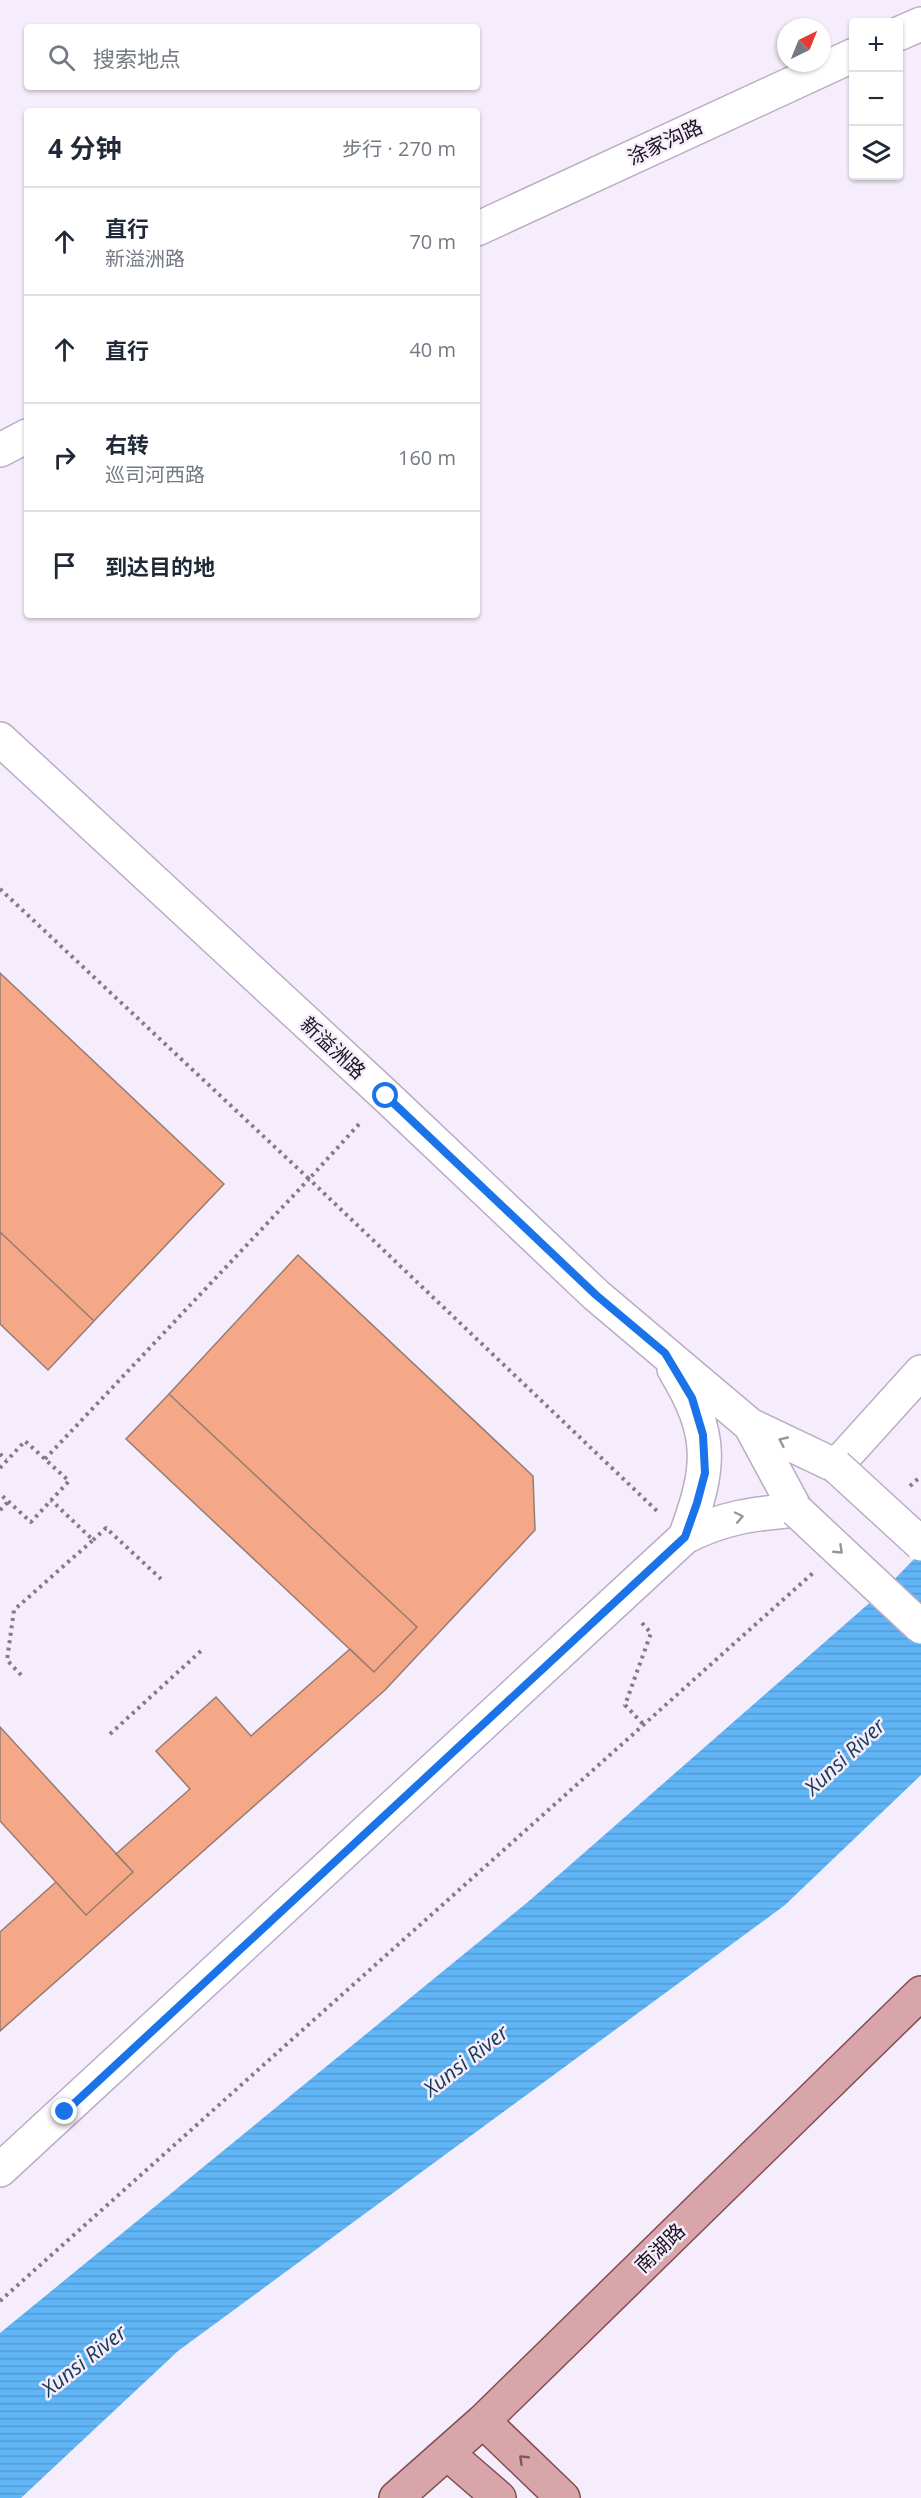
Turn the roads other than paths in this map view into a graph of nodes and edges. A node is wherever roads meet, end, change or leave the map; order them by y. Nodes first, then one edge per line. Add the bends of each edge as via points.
1 (921, 24) edge
2 (903, 32) edge
3 (849, 57) edge
4 (480, 228) edge
5 (24, 438) edge
6 (0, 450) edge
7 (0, 739) edge
8 (665, 1353) junction
9 (921, 1372) edge
10 (750, 1425) junction
11 (836, 1466) junction
12 (796, 1510) junction
13 (685, 1537) junction
14 (921, 1544) edge
15 (921, 1627) edge
16 (921, 1993) edge
17 (0, 2170) edge
18 (483, 2421) junction
19 (447, 2453) junction
20 (396, 2498) edge
21 (499, 2498) edge
22 (563, 2498) edge

1 - 2 street
3 - 4 street, 涂家沟路
5 - 6 street
7 - 8 street, 新溢洲路 via 596,1295
8 - 10 street, 新溢洲路
8 - 13 street via 692,1398 703,1435 705,1473
9 - 11 street
11 -> 10 street
10 - 12 street
11 - 14 street, bridge
13 -> 12 street via 710,1524 743,1515
12 -> 15 street, bridge
13 - 17 street
16 - 18 main road, 南湖路
18 - 19 main road, 南湖路
22 -> 18 main road
19 - 20 main road, 南湖路
19 - 21 main road

